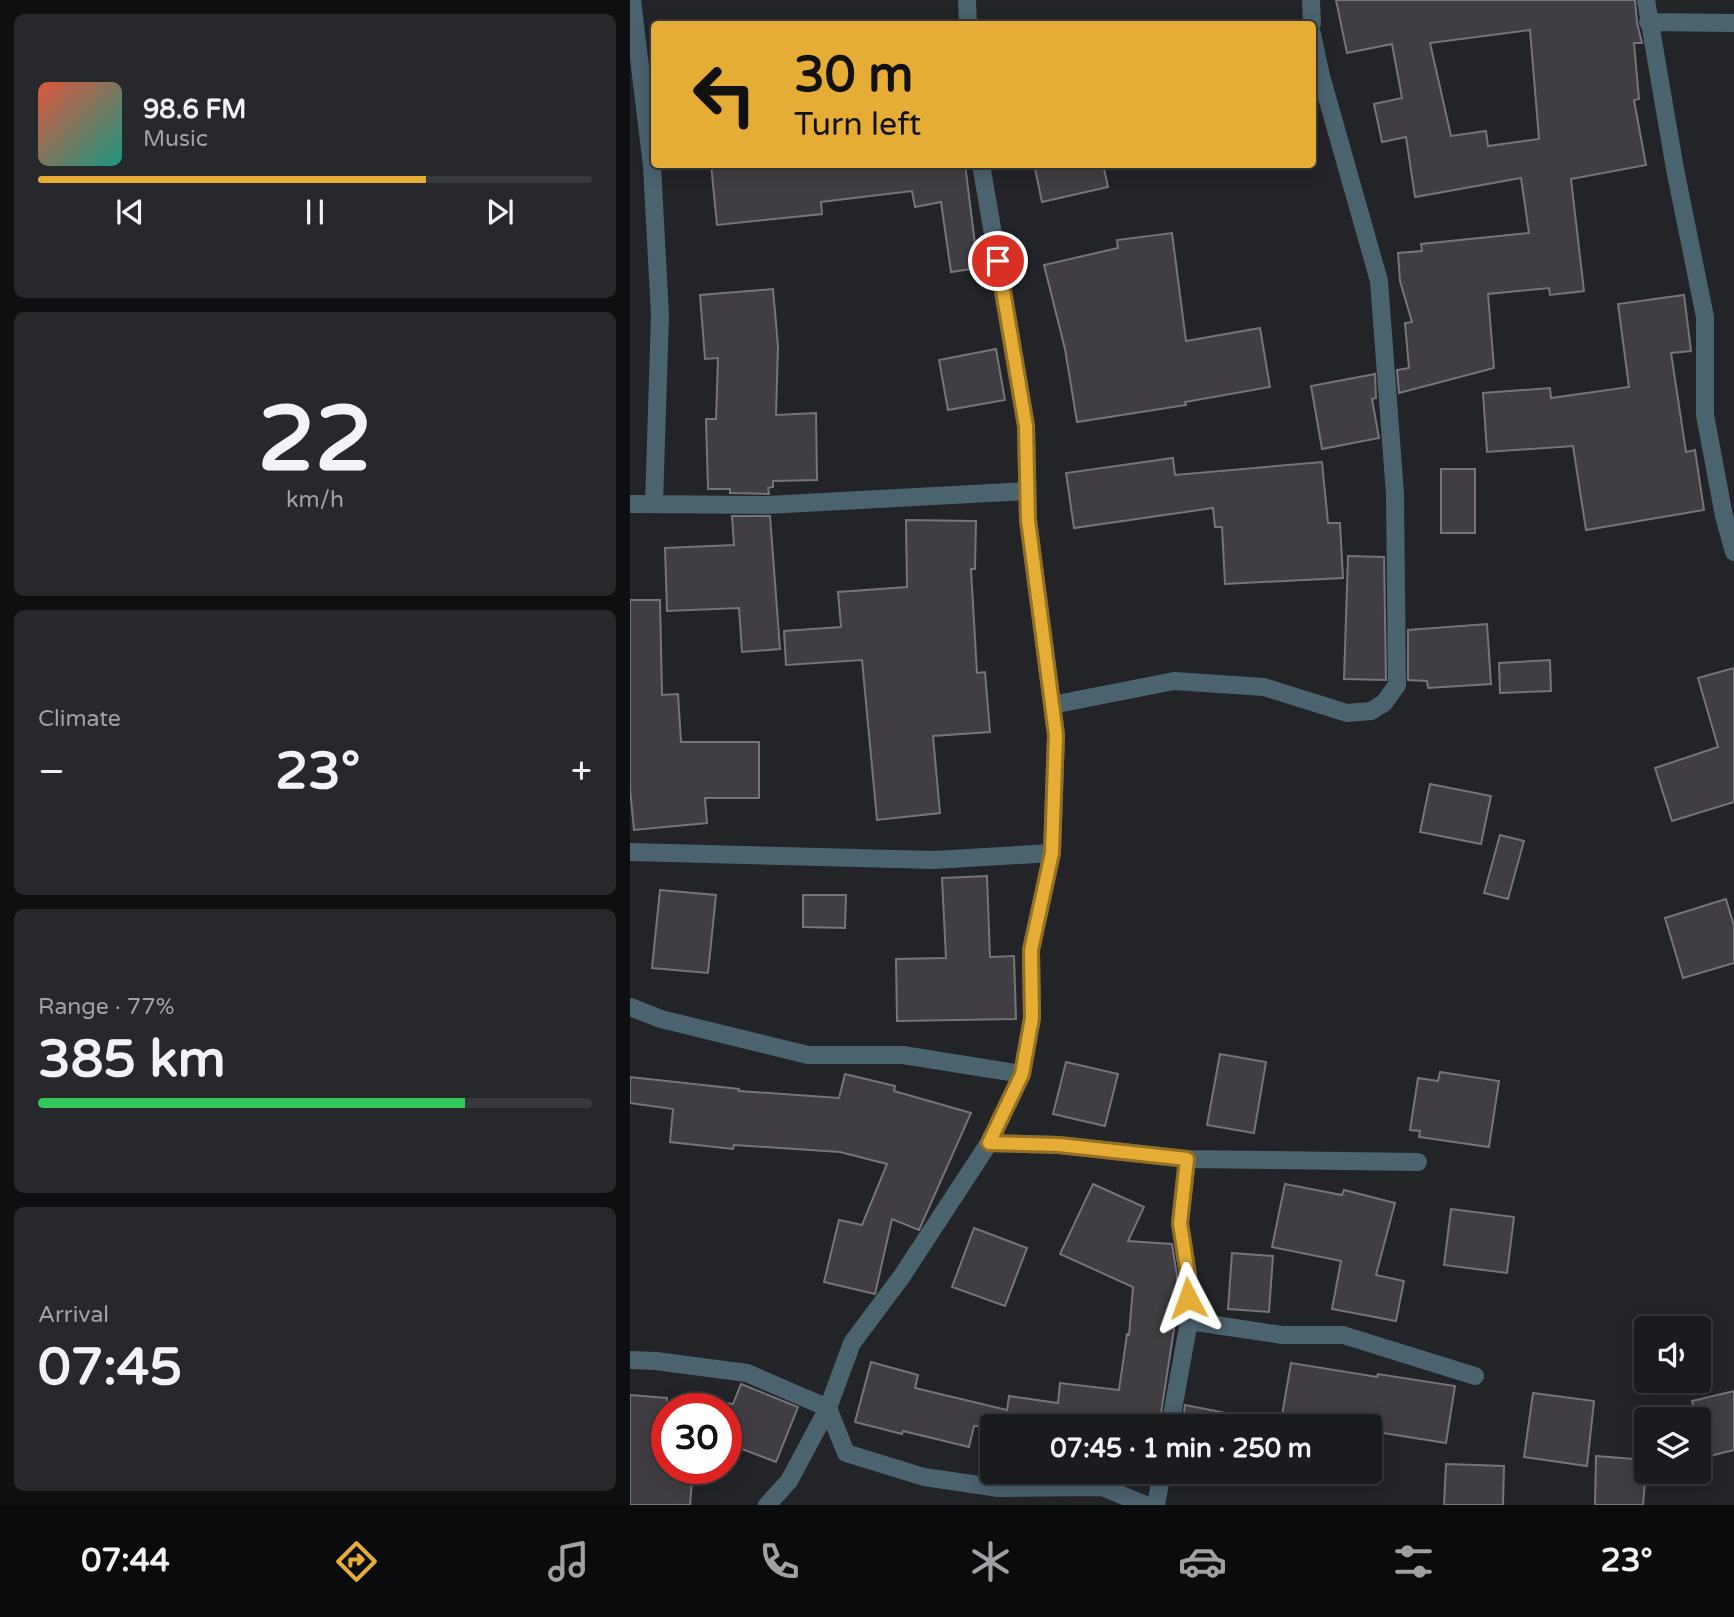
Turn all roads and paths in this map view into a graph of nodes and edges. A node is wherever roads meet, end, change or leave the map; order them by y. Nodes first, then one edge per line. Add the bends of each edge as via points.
1 (632, 0) edge
2 (967, 0) edge
3 (1311, 0) edge
4 (1646, 0) edge
5 (968, 21) edge
6 (1312, 21) edge
7 (1648, 22) junction
8 (1734, 23) edge
9 (1316, 53) edge
10 (651, 158) edge
11 (652, 168) edge
12 (982, 168) edge
13 (1027, 491) junction
14 (630, 504) edge
15 (654, 504) junction
16 (1734, 552) edge
17 (1052, 705) junction
18 (630, 852) edge
19 (1052, 853) junction
20 (630, 1007) edge
21 (1022, 1074) junction
22 (989, 1143) junction
23 (1187, 1159) junction
24 (1418, 1162) dead end
25 (1189, 1321) junction
26 (630, 1360) edge
27 (1475, 1376) dead end
28 (828, 1408) junction
29 (1172, 1414) edge
30 (1160, 1484) edge
31 (767, 1505) edge
32 (1146, 1505) edge
33 (1156, 1505) edge

1 - 10 street
2 - 5 street
3 - 6 street
4 - 7 street
7 - 8 street
7 - 16 street via 1705,317 1706,415
9 - 17 street via 1379,281 1395,494 1397,685 1384,703 1371,711 1347,713 1264,687 1174,681
11 - 15 street via 660,316
12 - 13 street via 1026,426
13 - 15 street via 767,505
13 - 17 street
14 - 15 street
17 - 19 street via 1056,735
18 - 19 street via 934,860
19 - 21 street via 1031,950 1032,1018
20 - 21 street via 661,1019 808,1055 902,1055
21 - 22 street
22 - 23 street via 1059,1145
22 - 28 street via 852,1343
23 - 24 street
23 - 25 street via 1180,1223
25 - 27 street via 1282,1335 1343,1335
25 - 29 street
26 - 28 street via 747,1373
28 - 31 street via 789,1481
28 - 32 street via 846,1453 924,1477 999,1488 1102,1487
30 - 33 street

